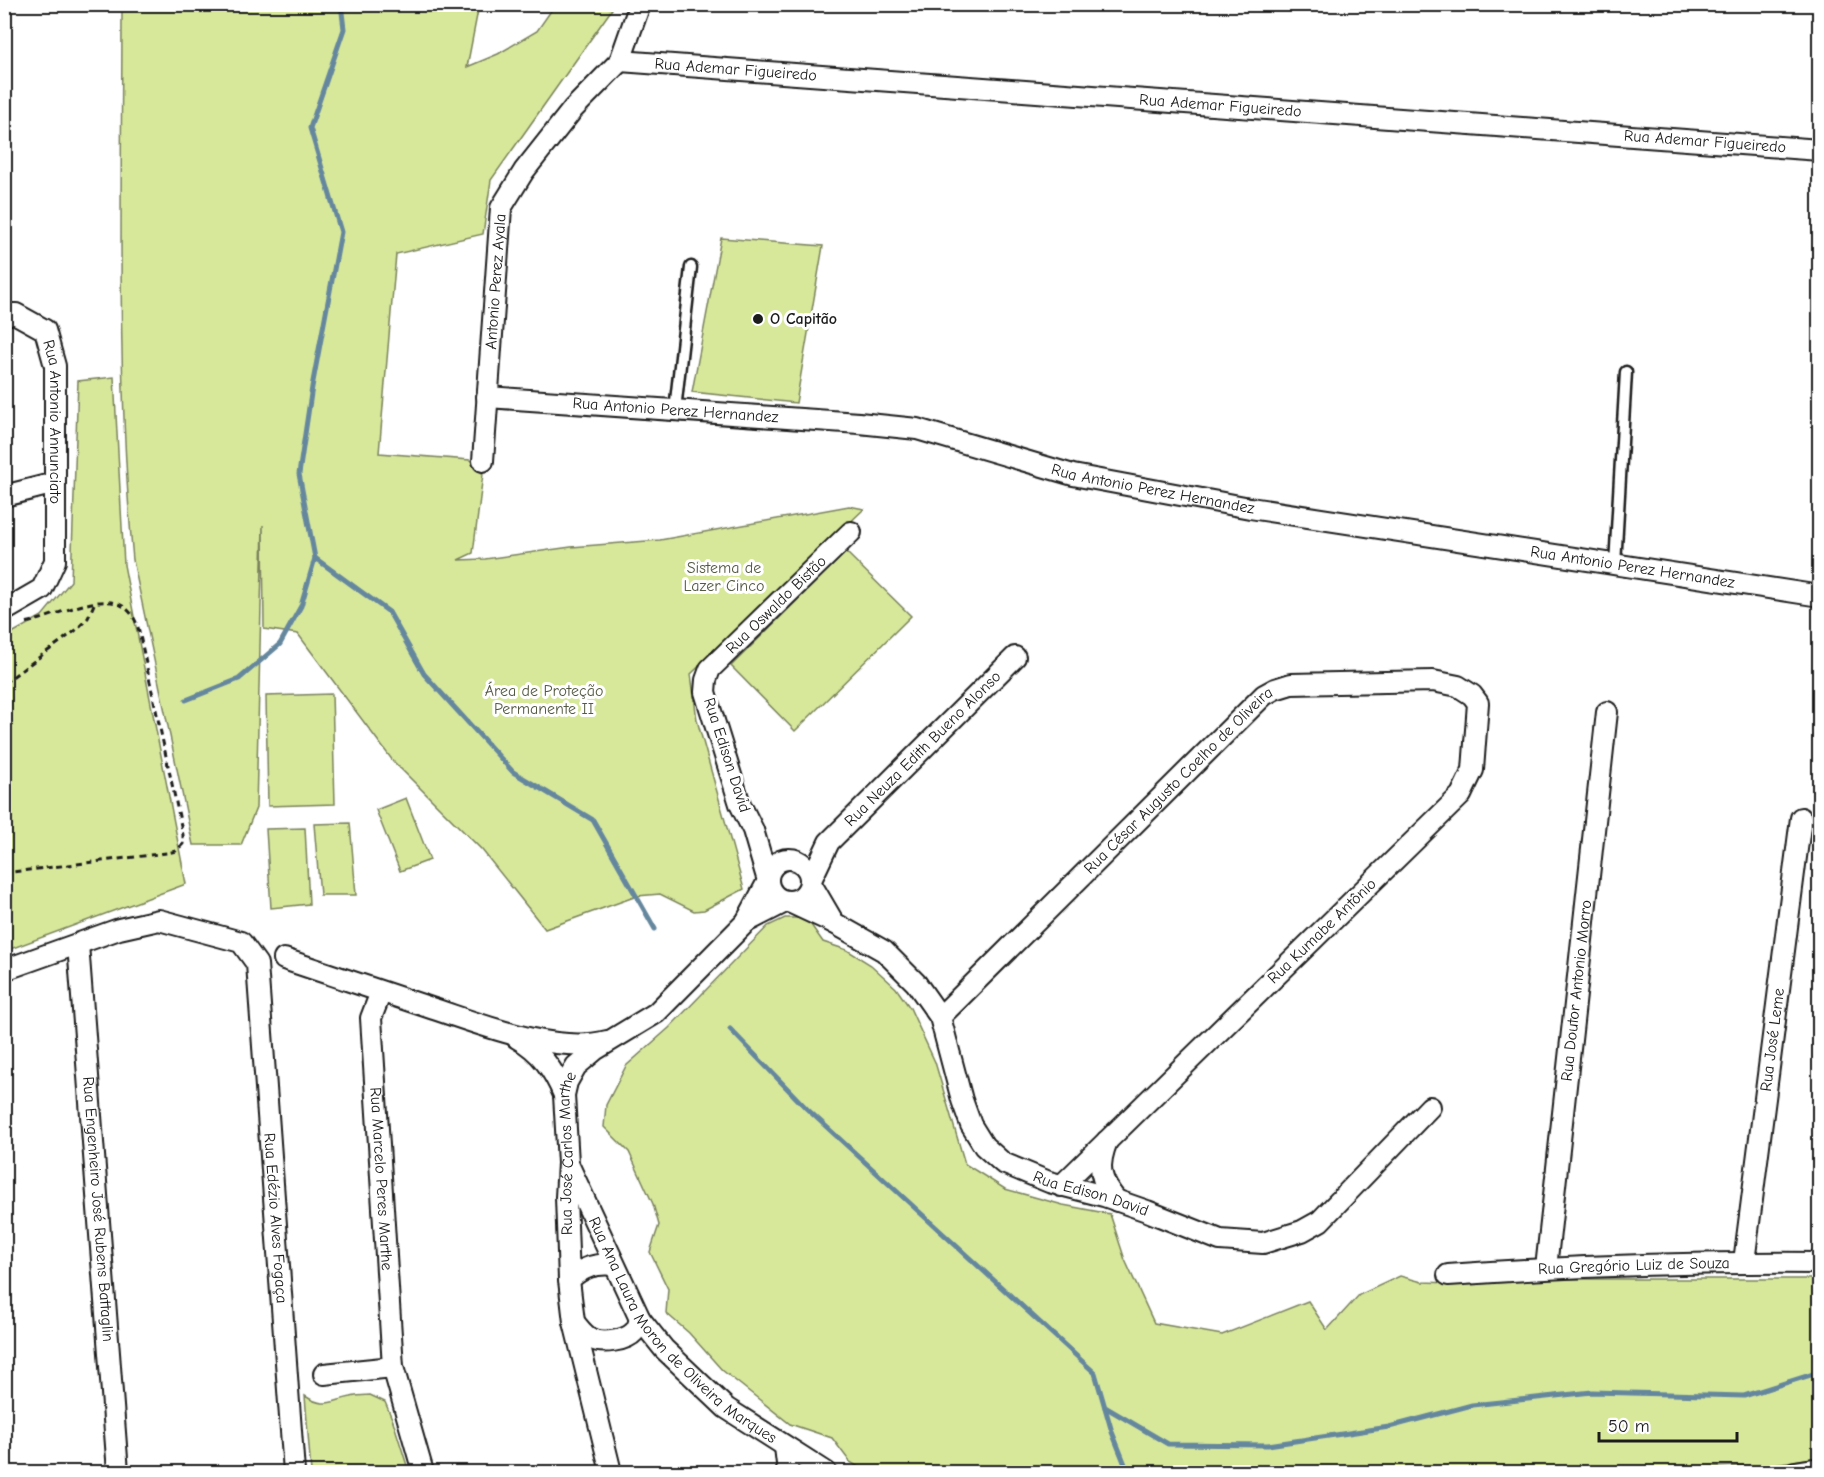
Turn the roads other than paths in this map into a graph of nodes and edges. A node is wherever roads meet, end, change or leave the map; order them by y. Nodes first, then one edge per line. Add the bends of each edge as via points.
1 (640, 4) edge
2 (620, 61) junction
3 (1820, 150) edge
4 (691, 267) dead end
5 (4, 314) edge
6 (1626, 372) dead end
7 (487, 397) junction
8 (675, 410) junction
9 (483, 461) dead end
10 (55, 483) junction
11 (4, 496) edge
12 (851, 532) dead end
13 (1615, 565) junction
14 (1820, 596) edge
15 (11, 617) edge
16 (1016, 657) dead end
17 (706, 680) joint
18 (1472, 695) joint
19 (1607, 712) dead end
20 (1801, 818) dead end
21 (753, 830) junction
22 (829, 842) junction
23 (788, 859) junction
24 (768, 881) junction
25 (810, 882) junction
26 (787, 901) junction
27 (746, 922) junction
28 (834, 923) junction
29 (78, 944) junction
30 (284, 959) dead end
31 (4, 970) edge
32 (381, 992) junction
33 (940, 1017) junction
34 (510, 1034) junction
35 (615, 1039) junction
36 (568, 1044) junction
37 (576, 1066) junction
38 (564, 1095) junction
39 (1430, 1107) dead end
40 (1107, 1141) junction
41 (568, 1163) junction
42 (1061, 1186) junction
43 (1117, 1201) junction
44 (1744, 1262) junction
45 (1820, 1263) edge
46 (614, 1265) junction
47 (1546, 1268) junction
48 (1448, 1275) dead end
49 (569, 1280) junction
50 (640, 1319) junction
51 (574, 1323) junction
52 (393, 1367) junction
53 (324, 1374) dead end
54 (785, 1447) junction
55 (1820, 1468) edge
56 (118, 1473) edge
57 (294, 1473) edge
58 (423, 1473) edge
59 (611, 1473) edge
60 (788, 1473) edge
61 (826, 1473) edge
62 (1795, 1473) edge

1 - 2 street, Antonio Perez Ayala
2 - 3 street, Rua Ademar Figueiredo
2 - 7 street, Antonio Perez Ayala via 573,109 524,171 501,208
4 - 8 lane
5 - 10 street, Rua Antonio Annunciato via 16,314 45,330 55,366
6 - 13 lane
7 - 8 street, Rua Antonio Perez Hernandez
7 - 9 street, Antonio Perez Ayala
8 - 13 street, Rua Antonio Perez Hernandez via 916,429 1073,475 1250,508
10 - 11 street
10 - 15 street, Rua Antonio Annunciato via 55,561 42,590
12 - 17 street, Rua Oswaldo Bistão via 711,669
13 - 14 street, Rua Antonio Perez Hernandez
16 - 22 street, Rua Neuza Edith Bueno Alonso
17 - 21 street, Rua Edison David via 705,692 740,804
18 - 33 street, Rua César Augusto Coelho de Oliveira via 1458,686 1433,681 1291,684 1275,688
18 - 40 street, Rua Kumabe Antônio via 1479,710 1473,770 1461,795
19 - 47 street, Rua Doutor Antonio Morro
20 - 44 street, Rua José Leme
21 - 23 street, Rua Edison David
21 - 24 street, Rua Edison David
22 - 23 street, Rua Neuza Edith Bueno Alonso
22 - 25 street, Rua Neuza Edith Bueno Alonso
23 - 24 street via 776,864
23 - 25 street via 806,867
24 - 26 street via 773,894
24 - 27 street
25 - 26 street via 802,896
25 - 28 street
26 - 27 street
26 - 28 street, Rua Edison David
27 - 35 street, Rua José Carlos Marthe via 656,1013
28 - 33 street, Rua Edison David via 884,951 916,982
29 - 31 street
29 - 56 street, Rua Engenheiro José Rubens Battaglin
29 - 57 street, Rua Edézio Alves Fogaça via 159,920 241,942 256,964
30 - 32 street
32 - 34 street
32 - 52 street, Rua Marcelo Peres Marthe via 371,1018
33 - 42 street, Rua Edison David via 962,1100 984,1146 1003,1163
34 - 36 street
34 - 38 street via 544,1059
35 - 36 street via 597,1044
35 - 37 street, Rua José Carlos Marthe
36 - 37 street, Rua José Carlos Marthe via 578,1051
37 - 38 street, Rua José Carlos Marthe
38 - 41 street, Rua José Carlos Marthe
39 - 43 street, Rua Edison David via 1320,1221 1284,1238 1263,1243 1220,1240
40 - 42 street, Rua Kumabe Antônio
40 - 43 street via 1101,1171 1106,1188
41 - 46 street, Rua Ana Laura Moron de Oliveira Marques
41 - 49 street, Rua José Carlos Marthe
42 - 43 street, Rua Edison David
44 - 45 street, Rua Gregório Luiz de Souza
44 - 47 street, Rua Gregório Luiz de Souza
46 - 49 street via 593,1265 576,1272
46 - 50 street, Rua Ana Laura Moron de Oliveira Marques
47 - 48 street, Rua Gregório Luiz de Souza
49 - 51 street, Rua José Carlos Marthe
50 - 51 street via 635,1332 625,1338 601,1342 584,1335
50 - 54 street, Rua Ana Laura Moron de Oliveira Marques via 681,1367 726,1408
51 - 59 street, Rua José Carlos Marthe
52 - 53 street
52 - 58 street, Rua Marcelo Peres Marthe
54 - 60 street
54 - 61 street, Rua Ana Laura Moron de Oliveira Marques
55 - 62 street

